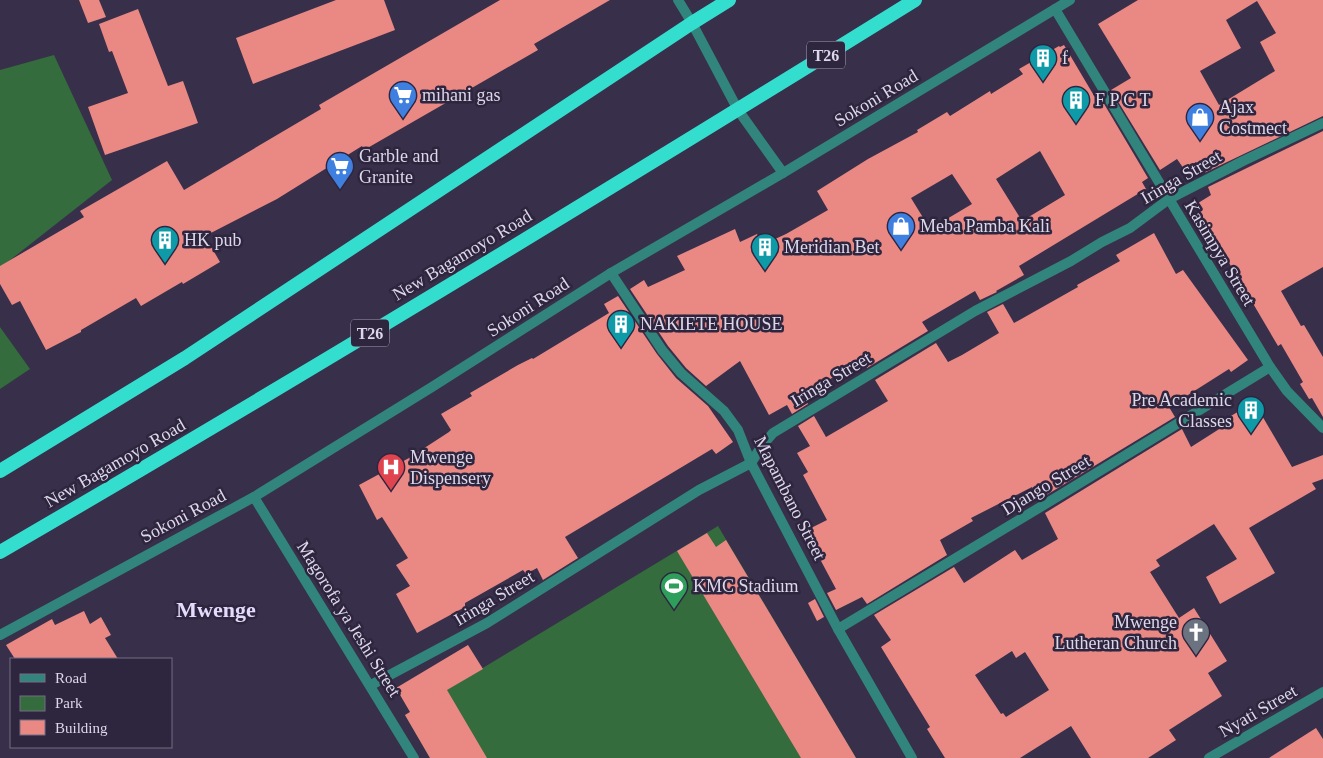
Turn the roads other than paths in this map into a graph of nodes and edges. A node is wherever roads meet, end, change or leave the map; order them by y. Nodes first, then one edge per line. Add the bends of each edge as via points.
1 (678, 0) edge
2 (729, 0) edge
3 (915, 0) edge
4 (1070, 0) edge
5 (1055, 9) junction
6 (692, 22) junction
7 (738, 110) junction
8 (1323, 122) edge
9 (782, 173) junction
10 (1169, 199) junction
11 (611, 273) junction
12 (1270, 367) junction
13 (1323, 428) edge
14 (751, 463) junction
15 (0, 471) edge
16 (254, 497) junction
17 (0, 552) edge
18 (838, 629) junction
19 (0, 635) edge
20 (371, 685) junction
21 (1323, 692) edge
22 (414, 758) edge
23 (912, 758) edge
24 (1209, 758) edge

1 - 6 street
2 - 6 highway
3 - 7 highway, New Bagamoyo Road / T26
4 - 5 street, Sokoni Road
5 - 9 street, Sokoni Road
5 - 10 street, Kasimpya Street
6 - 7 street
6 - 15 highway via 185,358
7 - 9 street
7 - 17 highway, New Bagamoyo Road / T26 via 229,418
8 - 10 street, Iringa Street
9 - 11 street, Sokoni Road
10 - 12 street, Kasimpya Street
10 - 14 street, Iringa Street via 1130,228 975,311 773,433
11 - 14 street, Mapambano Street via 662,350 680,372 731,420
11 - 16 street, Sokoni Road
12 - 13 street, Kasimpya Street via 1287,391
12 - 18 street, Django Street
14 - 18 street, Mapambano Street
14 - 20 street, Iringa Street via 700,490 486,623
16 - 19 street, Sokoni Road
16 - 20 street, Magorofa ya Jeshi Street
18 - 23 street, Mapambano Street
20 - 22 street, Magorofa ya Jeshi Street
21 - 24 street, Nyati Street

